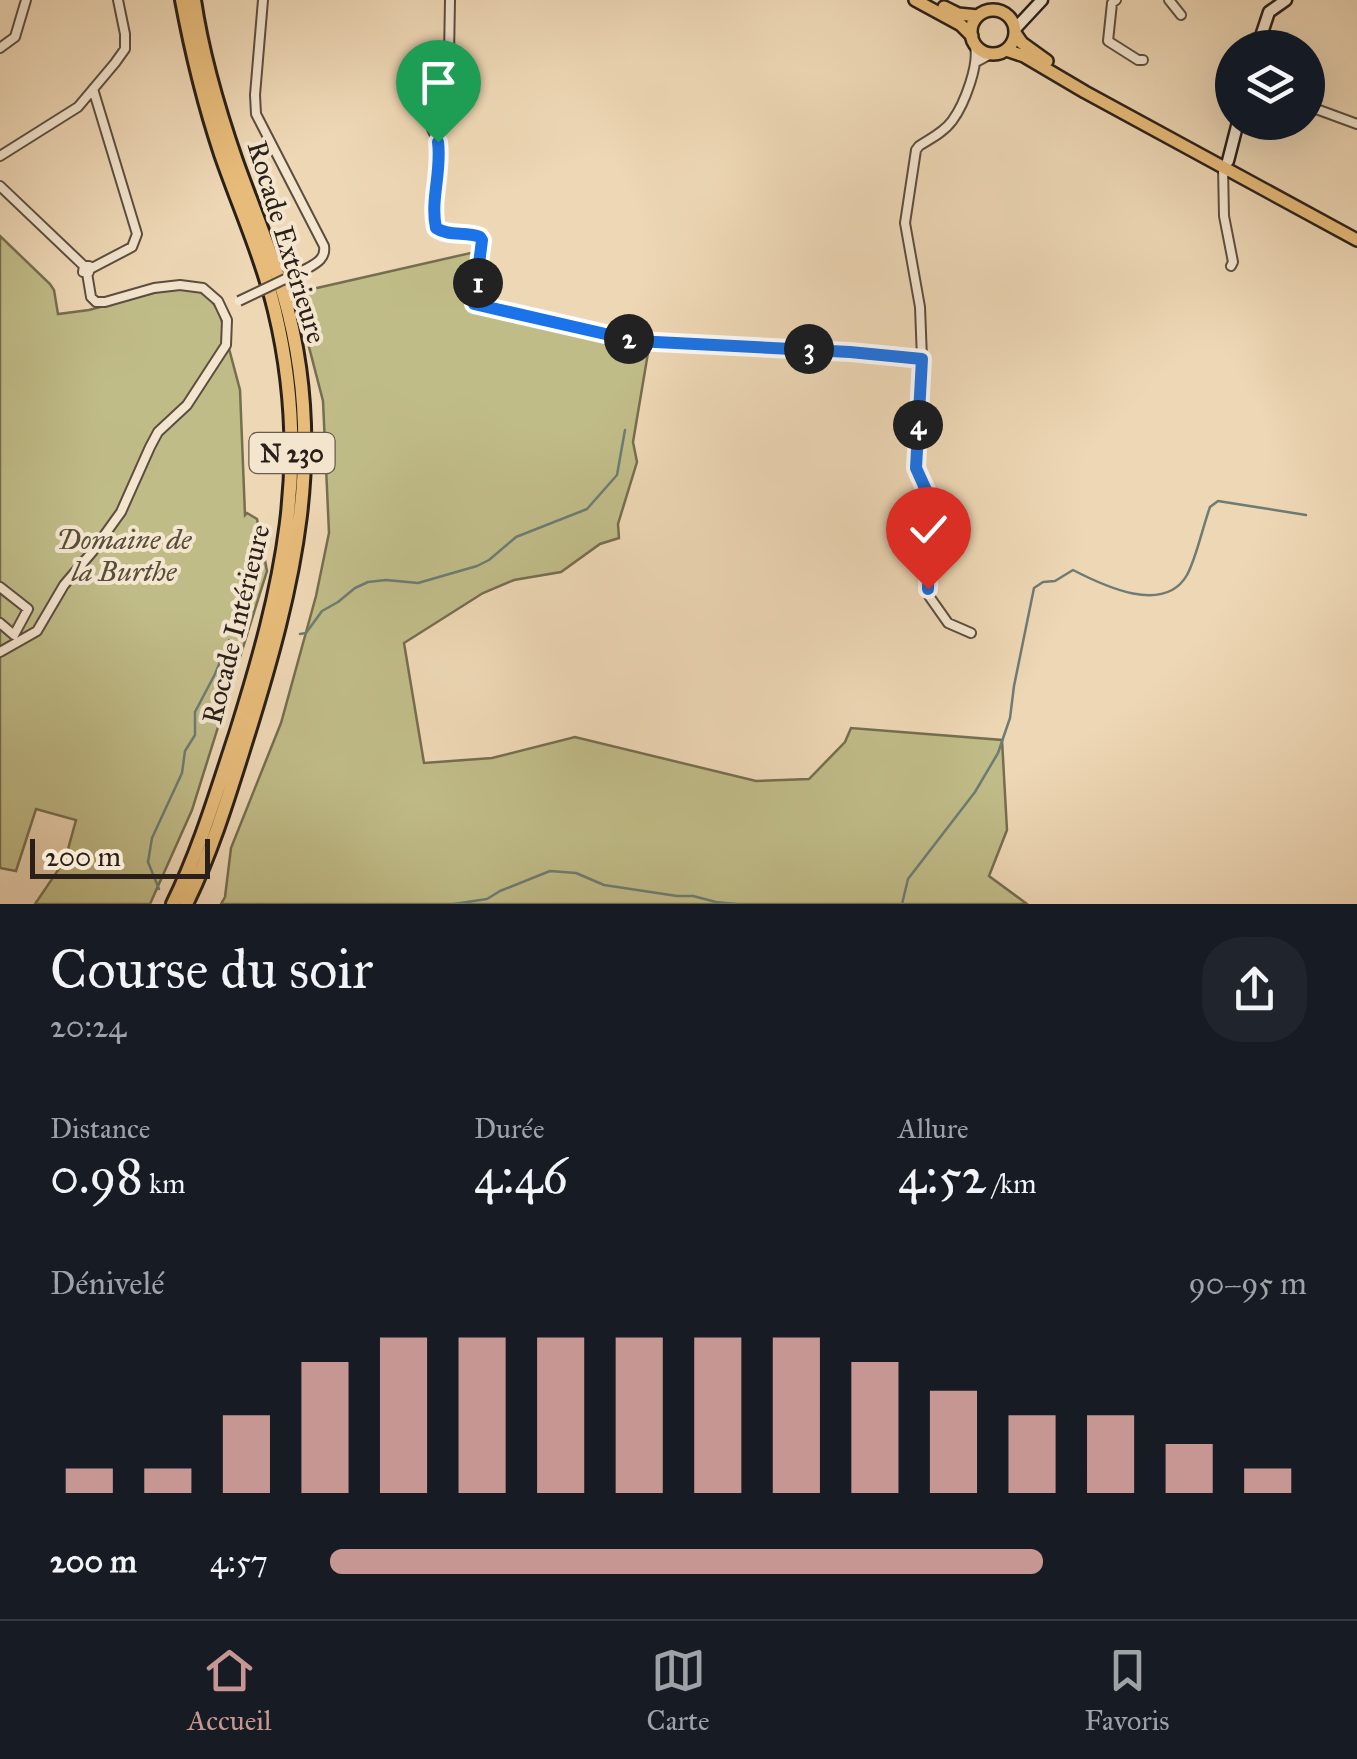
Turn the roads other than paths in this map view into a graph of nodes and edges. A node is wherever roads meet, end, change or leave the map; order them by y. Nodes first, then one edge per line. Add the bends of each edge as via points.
1 (26, 0) edge
2 (118, 0) edge
3 (182, 0) edge
4 (263, 0) edge
5 (450, 0) edge
6 (915, 0) edge
7 (931, 0) edge
8 (1042, 0) edge
9 (1116, 0) edge
10 (1169, 0) edge
11 (1286, 0) edge
12 (195, 5) edge
13 (1181, 15) dead end
14 (978, 16) junction
15 (1013, 27) junction
16 (1263, 30) edge
17 (973, 40) junction
18 (0, 48) edge
19 (1006, 50) junction
20 (991, 54) junction
21 (1143, 60) dead end
22 (976, 62) junction
23 (94, 89) junction
24 (1325, 112) edge
25 (1357, 124) edge
26 (1233, 140) edge
27 (0, 156) edge
28 (1226, 164) junction
29 (0, 186) edge
30 (1357, 232) edge
31 (1357, 240) edge
32 (1231, 266) dead end
33 (87, 269) junction
34 (223, 308) junction
35 (922, 359) junction
36 (0, 587) edge
37 (0, 624) edge
38 (971, 634) dead end
39 (0, 652) edge
40 (173, 904) edge
41 (186, 904) edge

1 - 18 street via 15,37
2 - 23 street via 125,49
3 - 40 highway, Rocade Intérieure / N 230 via 204,100 274,308 288,382 292,471 272,611 217,792
4 - 34 street, bridge via 256,114 325,252 308,268
5 - 35 street via 448,56 432,117 441,160 434,218 441,232 480,237 474,304 636,341
6 - 17 main road via 961,25
7 - 14 main road
8 - 15 street
9 - 21 street via 1108,41
10 - 13 street
11 - 16 street via 1269,12
12 - 41 highway, Rocade Extérieure / N 230 via 215,95 284,298 301,377 305,469 298,544 269,667
14 - 15 main road via 998,11
14 - 17 main road
15 - 19 main road
15 - 28 main road via 1041,58
17 - 20 main road
17 - 22 street
19 - 20 main road
19 - 28 main road
20 - 22 street
22 - 35 street via 951,123 916,150 905,223
23 - 27 street via 78,107
23 - 33 street via 137,234 132,247
24 - 25 street
26 - 28 street
28 - 30 main road
28 - 31 main road
28 - 32 street
29 - 33 street
33 - 34 street via 96,302 192,284
34 - 39 street via 226,345 187,405 158,432 121,512 37,631
35 - 38 street via 916,468 930,499 928,596 948,623
36 - 37 street via 28,610 14,634

